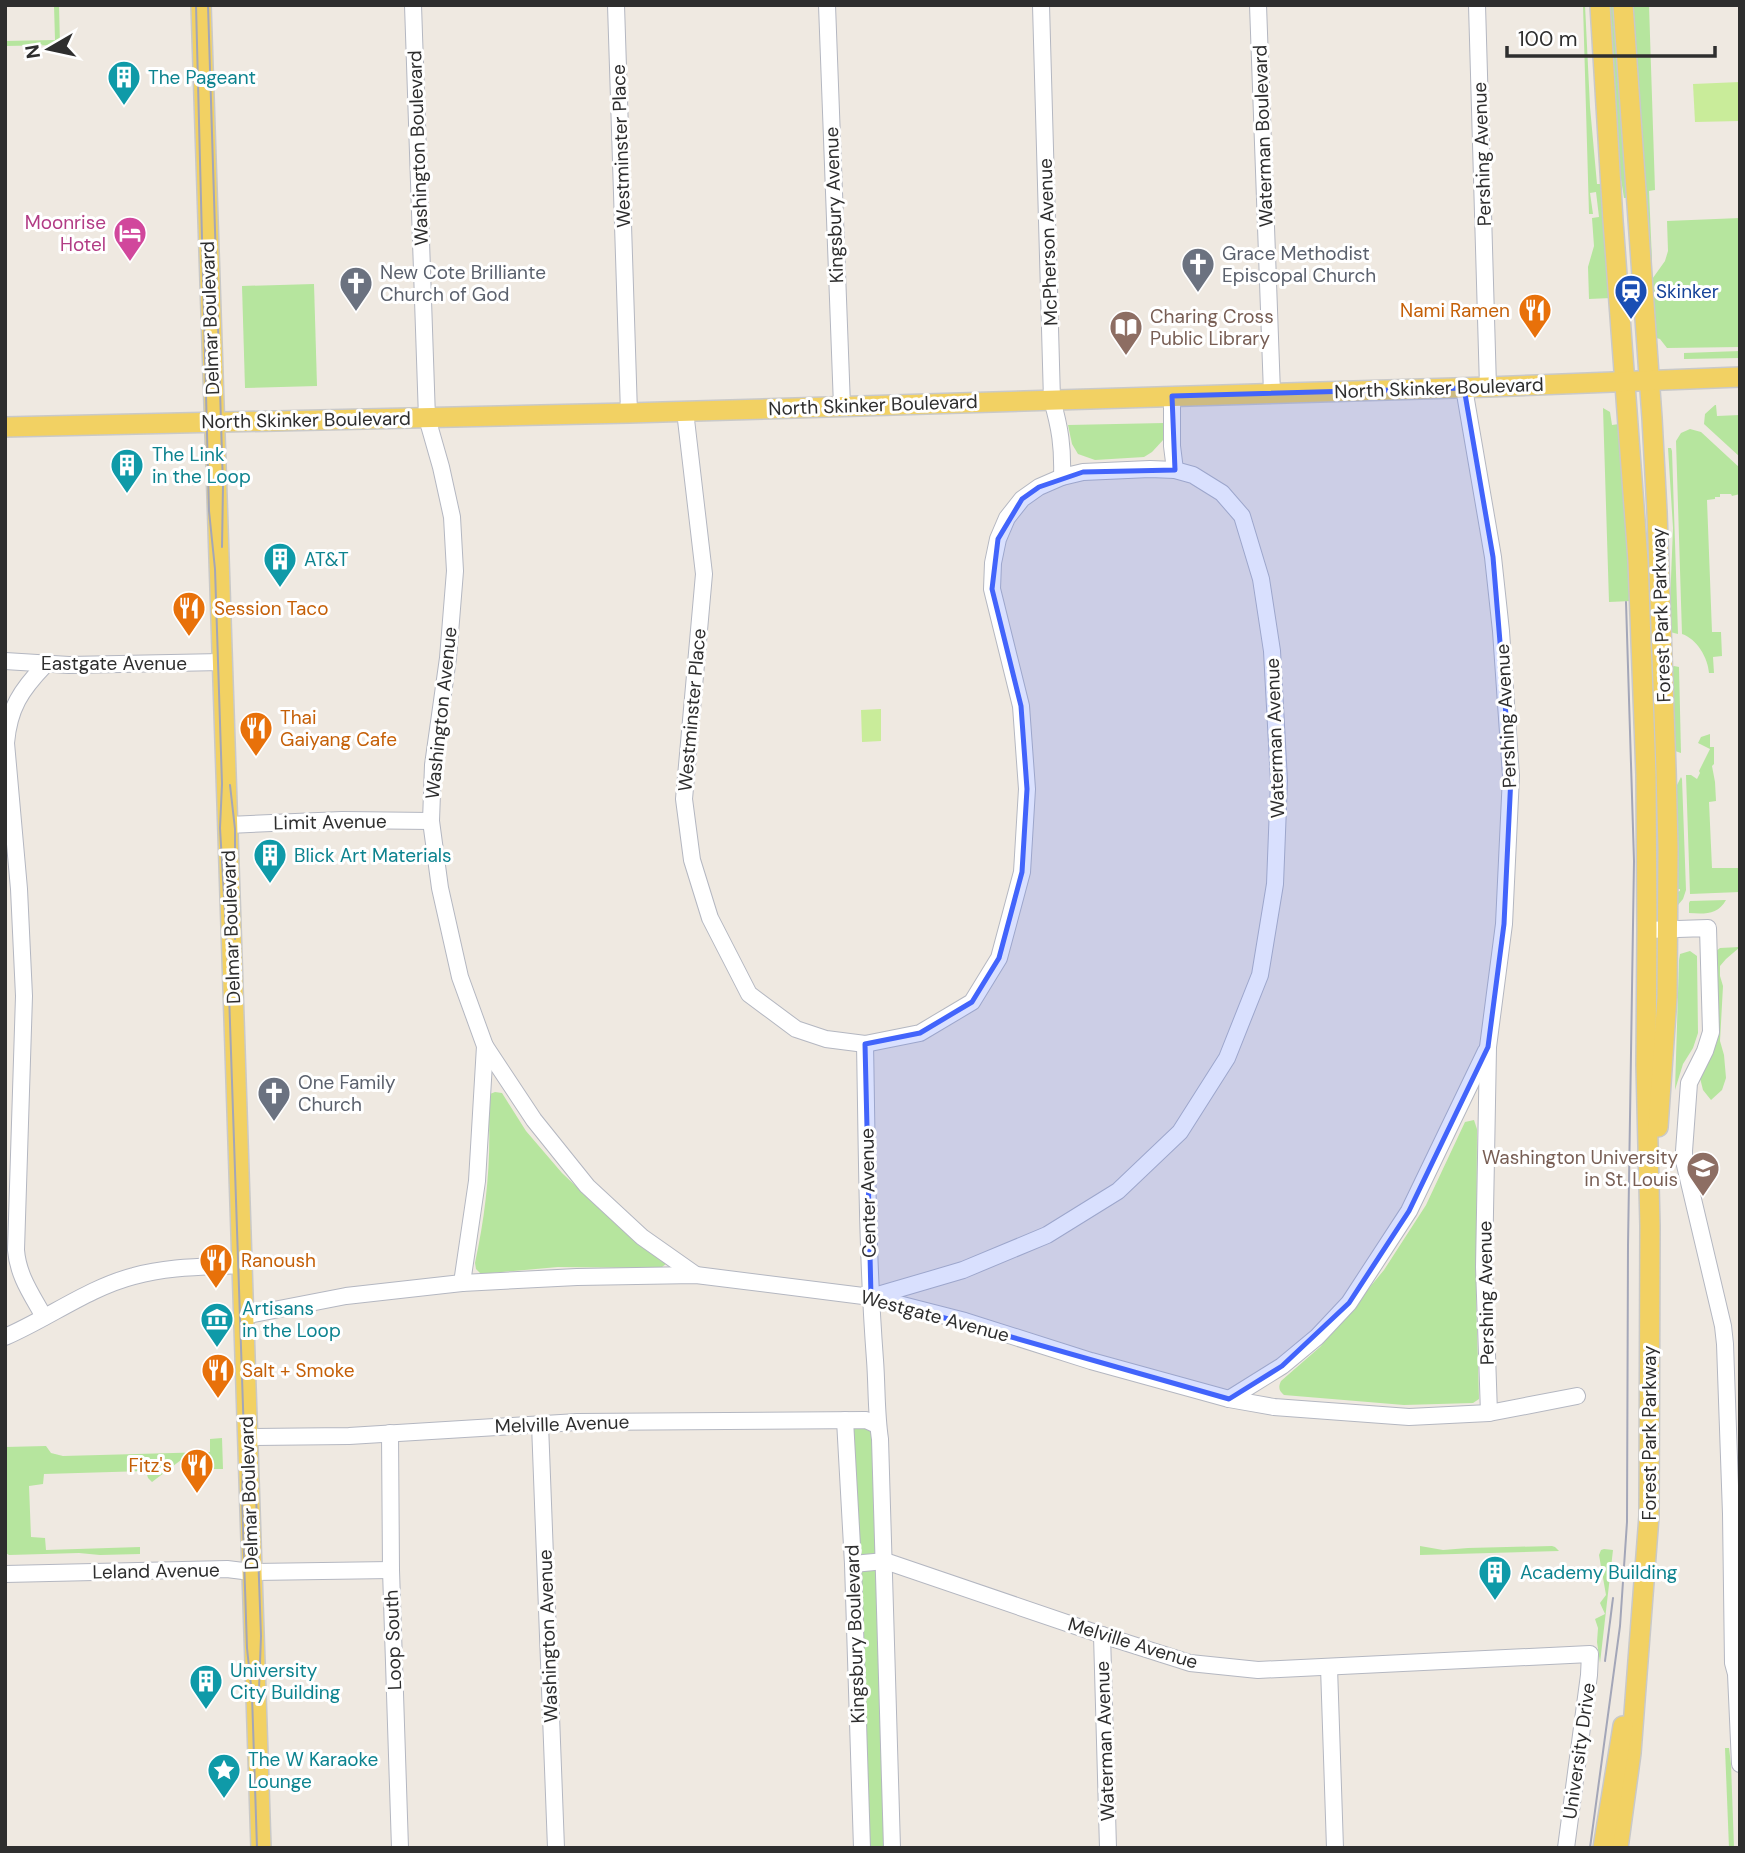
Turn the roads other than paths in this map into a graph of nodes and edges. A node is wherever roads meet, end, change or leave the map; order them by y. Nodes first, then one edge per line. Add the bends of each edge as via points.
1 (201, 5) edge
2 (413, 5) edge
3 (616, 5) edge
4 (827, 5) edge
5 (1041, 5) edge
6 (1258, 5) edge
7 (1477, 5) edge
8 (1600, 5) edge
9 (1623, 5) edge
10 (1740, 377) edge
11 (1649, 380) junction
12 (1626, 381) junction
13 (1488, 387) junction
14 (1464, 388) junction
15 (1272, 393) junction
16 (1172, 396) junction
17 (1052, 400) junction
18 (842, 406) junction
19 (685, 411) junction
20 (629, 413) junction
21 (427, 418) junction
22 (214, 423) junction
23 (5, 427) edge
24 (1175, 470) junction
25 (1062, 477) junction
26 (5, 661) edge
27 (222, 662) junction
28 (45, 665) junction
29 (431, 821) junction
30 (228, 825) junction
31 (11, 862) edge
32 (1647, 930) junction
33 (1668, 930) junction
34 (865, 1044) junction
35 (485, 1046) junction
36 (1488, 1047) junction
37 (13, 1108) edge
38 (1650, 1226) junction
39 (242, 1265) junction
40 (696, 1275) junction
41 (462, 1283) junction
42 (870, 1297) junction
43 (243, 1316) junction
44 (44, 1317) junction
45 (5, 1336) edge
46 (1577, 1396) dead end
47 (1229, 1399) junction
48 (1489, 1413) junction
49 (845, 1420) junction
50 (540, 1424) junction
51 (877, 1425) junction
52 (390, 1433) junction
53 (247, 1437) junction
54 (885, 1561) junction
55 (853, 1564) junction
56 (391, 1570) junction
57 (251, 1572) junction
58 (5, 1574) edge
59 (1102, 1635) junction
60 (1640, 1639) junction
61 (1590, 1654) joint
62 (1329, 1667) junction
63 (1740, 1764) edge
64 (261, 1848) edge
65 (400, 1848) edge
66 (556, 1848) edge
67 (862, 1848) edge
68 (892, 1848) edge
69 (1108, 1848) edge
70 (1335, 1848) edge
71 (1566, 1848) edge
72 (1603, 1848) edge
73 (1618, 1848) edge

1 - 22 main road, Delmar Boulevard
2 - 21 street, Washington Boulevard
3 - 20 street, Westminster Place
4 - 18 street, Kingsbury Avenue
5 - 17 street, McPherson Avenue
6 - 15 street, Waterman Boulevard
7 - 13 street, Pershing Avenue
8 - 12 main road, Forest Park Parkway
9 - 11 main road, Forest Park Parkway
10 - 11 main road, North Skinker Boulevard
11 - 12 main road, North Skinker Boulevard
11 - 33 main road, Forest Park Parkway
12 - 13 main road, North Skinker Boulevard
12 - 32 main road, Forest Park Parkway via 1642,638
13 - 14 main road, North Skinker Boulevard
14 - 15 main road, North Skinker Boulevard
14 - 36 street, Pershing Avenue via 1493,557 1511,776 1504,925
15 - 16 main road, North Skinker Boulevard
16 - 17 main road, North Skinker Boulevard
16 - 24 street
17 - 18 main road, North Skinker Boulevard
17 - 25 street, McPherson Avenue via 1063,450
18 - 19 main road, North Skinker Boulevard
19 - 20 main road, North Skinker Boulevard
19 - 34 street, Westminster Place via 704,574 684,799 692,860 710,918 749,994 796,1030
20 - 21 main road, North Skinker Boulevard
21 - 22 main road, North Skinker Boulevard
21 - 29 street, Washington Avenue via 452,517 455,571
22 - 23 main road, North Skinker Boulevard
22 - 27 main road, Delmar Boulevard
24 - 25 street, Waterman Avenue via 1083,472
24 - 42 street, Waterman Avenue via 1222,493 1242,516 1261,579 1272,652 1279,781 1275,884 1260,975 1227,1058 1180,1132 1118,1191 1047,1235 964,1270
25 - 34 street via 1022,499 1007,518 993,563 992,589 1021,706 1027,789 1022,872 999,958 972,1002 920,1033
26 - 28 street, Eastgate Avenue
27 - 28 street, Eastgate Avenue
27 - 30 main road, Delmar Boulevard
28 - 31 street via 17,700 8,725
29 - 30 street, Limit Avenue
29 - 35 street, Washington Avenue via 460,977
30 - 39 main road, Delmar Boulevard
31 - 37 street via 21,919 24,996
32 - 33 street
32 - 38 main road, Forest Park Parkway
33 - 38 main road, Forest Park Parkway
33 - 63 street via 1708,928 1711,1032 1689,1083 1684,1161 1725,1344
34 - 42 street, Center Avenue
35 - 40 street, Washington Avenue via 534,1120 587,1186 642,1237
35 - 41 street, Washington Avenue via 477,1181
36 - 47 street, Pershing Avenue via 1409,1211 1349,1303 1282,1366
36 - 48 street, Pershing Avenue via 1484,1267
37 - 44 street via 17,1262
38 - 60 main road, Forest Park Parkway via 1649,1516
39 - 43 main road, Delmar Boulevard
39 - 44 street via 190,1266 133,1276
40 - 41 street, Westgate Avenue
40 - 42 street, Westgate Avenue
41 - 43 street, Westgate Avenue via 341,1297
42 - 47 street, Westgate Avenue
42 - 51 street, Center Avenue
43 - 53 main road, Delmar Boulevard
44 - 45 street
46 - 48 street, Westgate Avenue
47 - 48 street, Westgate Avenue via 1409,1417
49 - 50 street, Melville Avenue
49 - 51 street, Melville Avenue
49 - 55 street, Kingsbury Boulevard
50 - 52 street, Melville Avenue
50 - 66 street, Washington Avenue
51 - 54 street, Kingsbury Boulevard
52 - 53 street, Melville Avenue
52 - 56 street, Loop South
53 - 57 main road, Delmar Boulevard
54 - 55 street, Melville Avenue
54 - 59 street, Melville Avenue
54 - 68 street, Kingsbury Boulevard
55 - 67 street, Kingsbury Boulevard
56 - 57 street, Leland Avenue
56 - 65 street, Loop South
57 - 58 street, Leland Avenue
57 - 64 main road, Delmar Boulevard
59 - 62 street, Melville Avenue via 1190,1663 1258,1670
59 - 69 street, Waterman Avenue
60 - 72 main road, Forest Park Parkway
60 - 73 main road, Forest Park Parkway
61 - 62 street, Melville Avenue
61 - 71 street, University Drive
62 - 70 street

